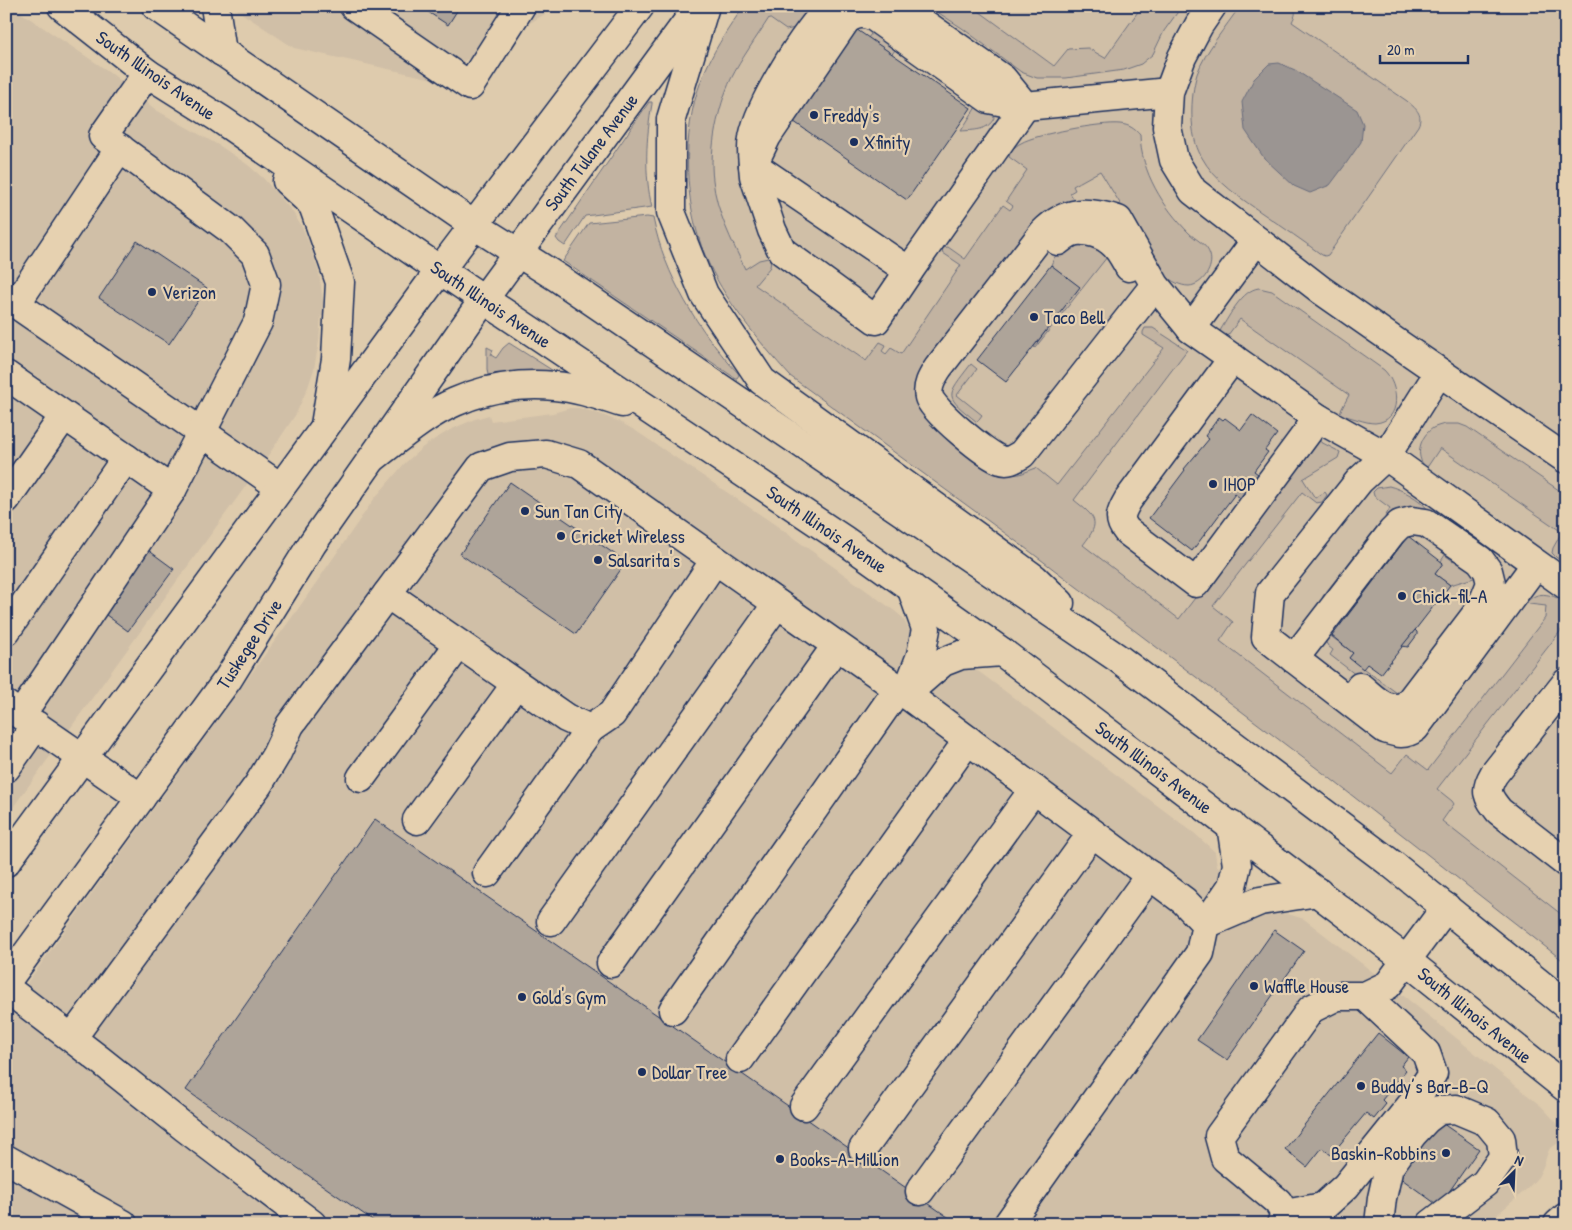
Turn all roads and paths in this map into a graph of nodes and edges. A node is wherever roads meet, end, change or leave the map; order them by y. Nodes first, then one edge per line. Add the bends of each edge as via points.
1 (62, 6) edge
2 (156, 6) edge
3 (215, 6) edge
4 (354, 6) edge
5 (522, 6) edge
6 (640, 6) edge
7 (699, 6) edge
8 (704, 6) edge
9 (831, 6) edge
10 (899, 6) edge
11 (1212, 6) edge
12 (222, 52) junction
13 (147, 73) junction
14 (1170, 92) junction
15 (1025, 106) junction
16 (220, 119) junction
17 (120, 148) junction
18 (753, 165) junction
19 (1100, 196) dead end
20 (1118, 220) junction
21 (474, 225) junction
22 (1256, 240) junction
23 (517, 252) junction
24 (440, 270) junction
25 (909, 271) junction
26 (1155, 285) junction
27 (484, 299) junction
28 (1191, 329) junction
29 (1233, 358) junction
30 (1439, 372) junction
31 (6, 376) edge
32 (653, 413) junction
33 (64, 416) junction
34 (325, 425) junction
35 (1312, 427) junction
36 (202, 432) junction
37 (1022, 454) junction
38 (1386, 456) junction
39 (126, 458) junction
40 (373, 458) junction
41 (1566, 459) edge
42 (280, 487) junction
43 (172, 490) junction
44 (6, 499) edge
45 (715, 560) junction
46 (1536, 564) junction
47 (1566, 585) edge
48 (911, 587) junction
49 (387, 594) junction
50 (777, 604) junction
51 (6, 631) edge
52 (459, 644) junction
53 (836, 646) junction
54 (1299, 651) junction
55 (1002, 652) junction
56 (1119, 659) junction
57 (1566, 683) edge
58 (516, 684) junction
59 (902, 692) junction
60 (21, 715) edge
61 (590, 728) junction
62 (968, 740) junction
63 (83, 758) junction
64 (6, 768) edge
65 (361, 778) dead end
66 (1034, 788) junction
67 (141, 798) junction
68 (417, 820) dead end
69 (1231, 826) junction
70 (1092, 833) junction
71 (6, 862) edge
72 (1566, 863) edge
73 (487, 873) dead end
74 (1150, 875) junction
75 (1318, 892) junction
76 (1446, 907) junction
77 (551, 921) dead end
78 (1206, 924) junction
79 (1406, 960) junction
80 (610, 963) dead end
81 (1520, 967) junction
82 (6, 982) edge
83 (6, 988) edge
84 (1365, 996) junction
85 (1566, 996) edge
86 (1566, 1005) edge
87 (673, 1010) dead end
88 (72, 1038) junction
89 (740, 1059) dead end
90 (1566, 1088) edge
91 (804, 1106) dead end
92 (863, 1149) dead end
93 (6, 1159) edge
94 (920, 1191) dead end
95 (1566, 1217) edge
96 (1283, 1219) edge
97 (123, 1224) edge
98 (312, 1224) edge
99 (1008, 1224) edge
100 (1379, 1224) edge
101 (1432, 1224) edge
102 (1558, 1224) edge

1 - 13 main road, South Illinois Avenue
2 - 12 main road
3 - 12 main road
4 - 5 main road via 470,86
6 - 21 main road
7 - 23 main road, South Tulane Avenue
8 - 56 main road via 671,119 671,212 704,294 762,382 1034,578
9 - 18 main road via 791,60 760,115 752,141
10 - 15 main road via 1003,79
11 - 14 main road via 1182,57
12 - 21 main road
13 - 16 main road, South Illinois Avenue
13 - 17 main road via 103,136
14 - 15 main road
14 - 22 main road via 1167,127 1174,160 1193,191
15 - 18 main road via 989,100 874,17 856,15 846,20 786,106
15 - 25 main road
16 - 24 main road, South Illinois Avenue
16 - 34 main road via 313,205 340,282 336,359
17 - 36 main road via 231,230 255,254 266,284 258,322
17 - 36 main road via 16,304
18 - 25 main road
18 - 25 main road via 772,230 782,251 876,320
19 - 20 main road
20 - 26 main road
20 - 37 main road via 1087,213 1052,224 932,377 928,397 942,415 986,452 1001,460 1011,461
21 - 23 main road
21 - 24 main road
22 - 28 main road
22 - 30 main road via 1321,290
23 - 27 main road, South Tulane Avenue
23 - 56 main road
24 - 27 main road, South Illinois Avenue
24 - 34 main road
26 - 28 main road
26 - 37 main road
26 - 37 main road via 1134,276 1119,250 1098,235 1069,232 1056,243 951,378 944,394 946,405 953,412 996,445
27 - 32 main road, South Illinois Avenue
27 - 40 main road, Tuskegee Drive
28 - 29 main road
29 - 35 main road
29 - 35 main road via 1124,509 1122,525 1127,531 1196,583
30 - 38 main road
30 - 41 main road
31 - 33 main road
32 - 40 main road via 587,392 556,386 520,385 485,391 454,402 424,419
32 - 48 main road, South Illinois Avenue
33 - 39 main road
33 - 44 main road
34 - 42 main road
35 - 38 main road
36 - 42 main road
36 - 43 main road
38 - 46 main road
38 - 54 main road via 1359,482 1269,604 1266,637
39 - 43 main road
39 - 51 main road
40 - 67 main road, Tuskegee Drive via 312,544 228,679
42 - 63 main road
43 - 60 main road
45 - 49 main road via 579,464 546,454 510,457 481,466
45 - 50 main road
45 - 61 main road via 612,714
46 - 47 main road
46 - 54 main road via 1409,732 1402,734 1385,729
48 - 55 main road, South Illinois Avenue
48 - 59 main road via 926,629 921,655
49 - 52 main road
49 - 88 main road via 290,725 258,785
50 - 53 main road
50 - 77 main road
52 - 58 main road
52 - 65 main road
53 - 59 main road
53 - 80 main road
54 - 54 main road via 1385,707 1397,709 1407,705 1481,608 1491,583 1488,571 1480,560 1426,523 1412,521 1400,524
55 - 59 main road via 961,655 943,662
55 - 69 main road, South Illinois Avenue
56 - 76 main road
57 - 72 main road via 1494,774 1487,792 1499,811
58 - 61 main road via 566,718
58 - 68 main road
59 - 62 main road
59 - 87 main road
60 - 63 main road
60 - 64 main road
61 - 73 main road
62 - 66 main road
62 - 89 main road
63 - 67 main road
63 - 71 main road
66 - 70 main road
66 - 91 main road
67 - 82 main road, Tuskegee Drive
69 - 75 main road, South Illinois Avenue
69 - 78 main road via 1237,865 1232,886
70 - 74 main road
70 - 92 main road
74 - 78 main road via 1184,901
74 - 94 main road
75 - 78 main road via 1260,901
75 - 79 main road, South Illinois Avenue
76 - 79 main road
76 - 81 main road
78 - 99 main road via 1200,953
79 - 84 main road via 1388,985
79 - 90 main road, South Illinois Avenue
81 - 85 main road
81 - 86 main road
83 - 88 main road
84 - 96 main road via 1426,1053 1433,1074 1346,1186 1323,1207
84 - 96 main road via 1337,996 1311,1009 1219,1136 1225,1158 1278,1202
88 - 98 main road
93 - 97 main road
95 - 102 main road
100 - 101 main road via 1389,1168 1427,1119 1440,1110 1456,1109 1487,1122 1501,1139 1503,1157 1485,1183

